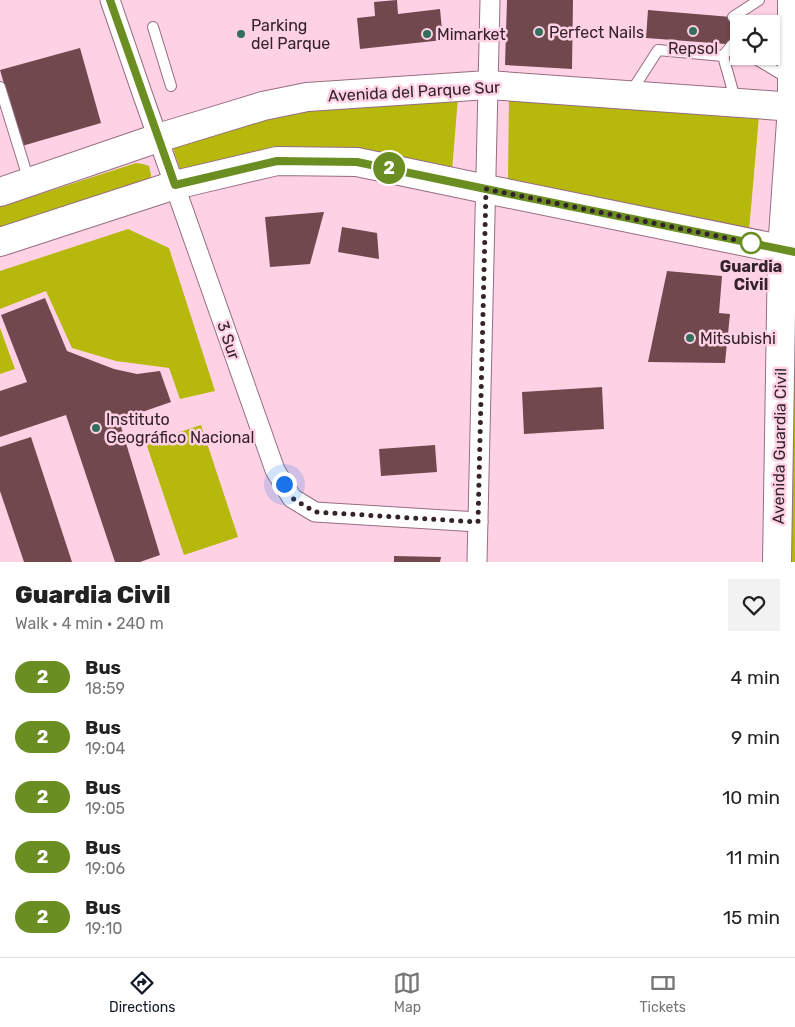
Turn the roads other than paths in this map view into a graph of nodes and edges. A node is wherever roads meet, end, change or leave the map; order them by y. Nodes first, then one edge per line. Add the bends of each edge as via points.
1 (110, 0) edge
2 (490, 0) edge
3 (759, 0) edge
4 (792, 0) edge
5 (737, 15) edge
6 (154, 27) dead end
7 (730, 50) edge
8 (722, 56) junction
9 (760, 65) edge
10 (488, 85) junction
11 (171, 86) dead end
12 (0, 87) edge
13 (629, 95) junction
14 (793, 98) edge
15 (736, 103) junction
16 (158, 138) junction
17 (29, 182) junction
18 (175, 185) junction
19 (486, 189) junction
20 (0, 192) edge
21 (0, 242) edge
22 (788, 251) edge
23 (478, 522) junction
24 (477, 562) edge
25 (777, 562) edge

1 - 16 street, 3 Sur
2 - 10 street
3 - 5 lane
4 - 14 main road, Avenida Guardia Civil
6 - 11 lane
7 - 8 lane
8 - 13 lane via 658,50
8 - 15 lane
9 - 14 lane
10 - 13 main road, Avenida del Parque Sur
10 - 16 main road, Avenida del Parque Sur via 307,97 263,106
10 - 19 street
12 - 17 lane
13 - 15 main road, Avenida del Parque Sur
14 - 15 main road, Avenida del Parque Sur
14 - 22 main road, Avenida Guardia Civil
16 - 17 main road, Avenida del Parque Sur
16 - 18 street, 3 Sur
17 - 20 main road, Avenida del Parque Sur
18 - 19 main road via 277,161 357,162
18 - 21 main road
18 - 23 street, 3 Sur via 275,470 292,498 315,512
19 - 22 main road
19 - 23 street
22 - 25 main road, Avenida Guardia Civil
23 - 24 street

